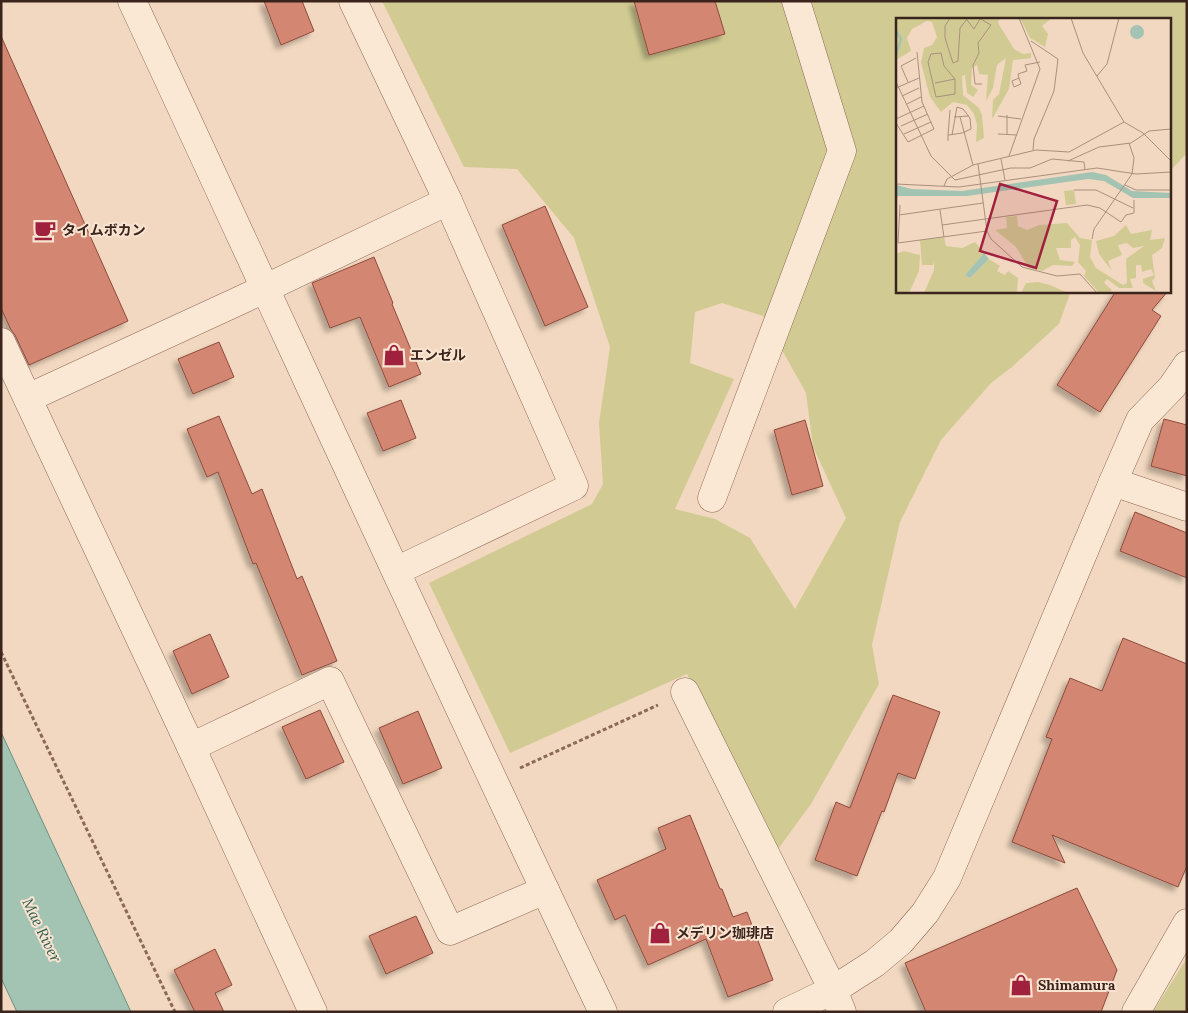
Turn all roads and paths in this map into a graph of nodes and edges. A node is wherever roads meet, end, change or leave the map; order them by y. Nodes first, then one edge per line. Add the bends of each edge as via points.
1 (132, 1) edge
2 (353, 1) edge
3 (796, 1) edge
4 (448, 201) junction
5 (266, 288) junction
6 (1, 342) edge
7 (1187, 365) edge
8 (28, 398) junction
9 (1112, 482) junction
10 (712, 498) dead end
11 (1187, 507) edge
12 (396, 571) junction
13 (1, 652) edge
14 (685, 692) joint
15 (191, 747) junction
16 (515, 771) dead end
17 (545, 890) junction
18 (1187, 923) edge
19 (837, 1001) edge
20 (175, 1012) edge
21 (313, 1012) edge
22 (603, 1012) edge
23 (787, 1012) edge
24 (1136, 1012) edge

1 - 5 street
2 - 4 street
3 - 10 street via 842,151
4 - 5 street
4 - 12 street via 574,486
5 - 8 street
5 - 12 street
6 - 8 street
7 - 9 street via 1172,387 1140,420
8 - 15 street
9 - 11 street
9 - 19 street via 947,878 925,913 901,941
12 - 17 street
13 - 20 path
14 - 16 path
14 - 19 street
15 - 17 street via 330,681 450,932
15 - 21 street
17 - 22 street
18 - 24 street
19 - 23 street

